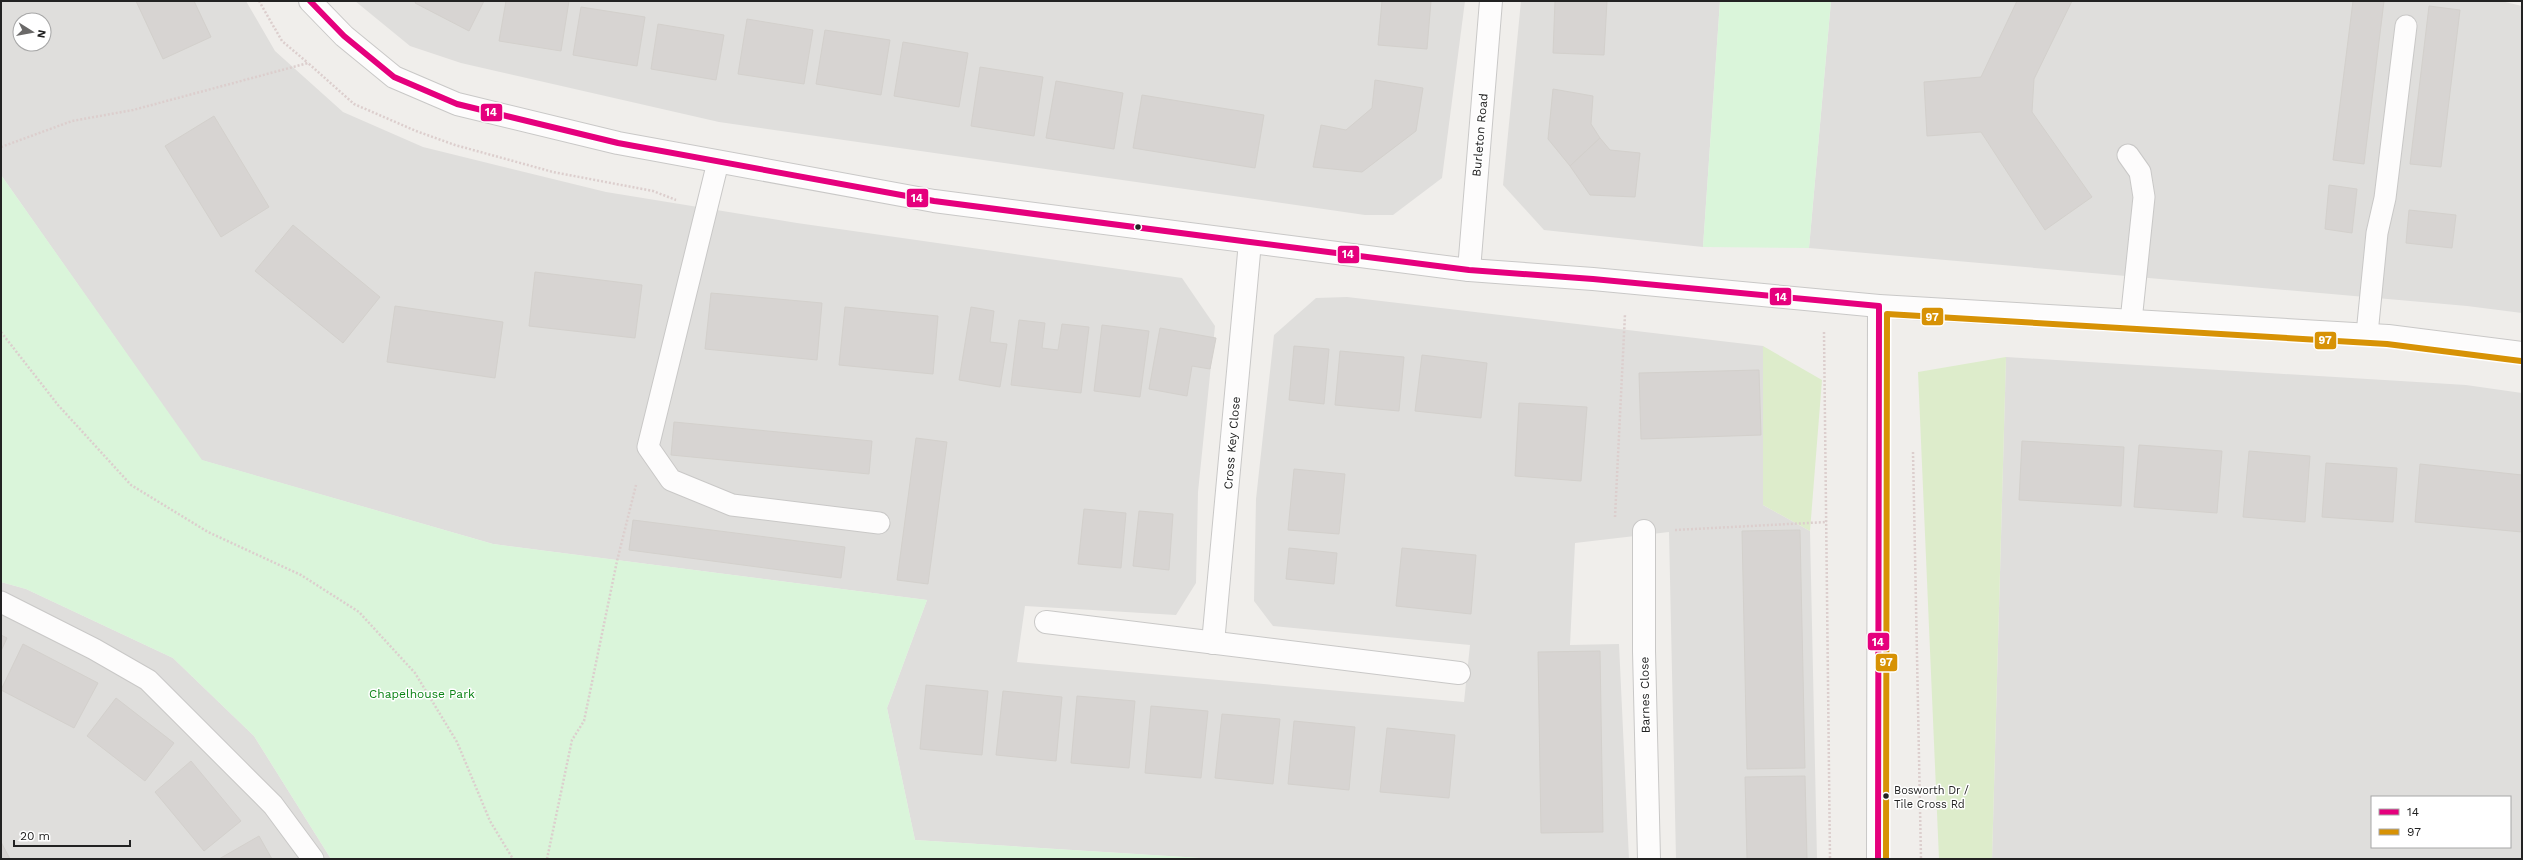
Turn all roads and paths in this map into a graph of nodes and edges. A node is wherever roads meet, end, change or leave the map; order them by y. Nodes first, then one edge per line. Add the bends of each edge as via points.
1 (259, 1) edge
2 (310, 1) edge
3 (1491, 1) edge
4 (2406, 26) dead end
5 (308, 63) junction
6 (1, 147) edge
7 (2128, 155) dead end
8 (718, 162) junction
9 (707, 212) junction
10 (1250, 242) junction
11 (1469, 270) junction
12 (1626, 284) junction
13 (1823, 301) junction
14 (1879, 306) junction
15 (2131, 321) junction
16 (1, 332) edge
17 (2367, 334) junction
18 (2522, 353) edge
19 (1913, 445) dead end
20 (648, 447) junction
21 (1827, 522) junction
22 (879, 523) dead end
23 (1644, 531) junction
24 (1, 602) edge
25 (1046, 622) dead end
26 (1213, 643) junction
27 (1459, 673) dead end
28 (313, 859) edge
29 (513, 859) edge
30 (547, 859) edge
31 (1649, 859) edge
32 (1830, 859) edge
33 (1878, 859) edge
34 (1922, 859) edge

1 - 5 path via 282,41
2 - 8 street via 344,36 394,77 457,104 618,143
3 - 11 street, Burleton Road
4 - 17 lane via 2385,198 2377,232
5 - 6 path via 133,110 72,121
5 - 9 path via 354,104 416,131 455,145 553,172 653,191
7 - 15 lane via 2140,172 2144,197
8 - 9 lane
8 - 10 street via 934,200
9 - 20 lane
10 - 11 street
10 - 26 street, Cross Key Close
11 - 12 street via 1593,279
12 - 13 street
12 - 23 path via 1614,529
13 - 14 street
13 - 21 path
14 - 15 street
14 - 33 street
15 - 17 street
16 - 29 path via 58,405 131,485 208,532 301,575 359,612 419,679 457,742 490,821
17 - 18 street
19 - 34 path
20 - 22 lane via 671,480 732,505
20 - 30 path via 617,561 584,721 572,740
21 - 23 path
21 - 32 path
23 - 31 street, Barnes Close
24 - 28 lane via 94,649 148,680 273,805
25 - 26 street
26 - 27 street

